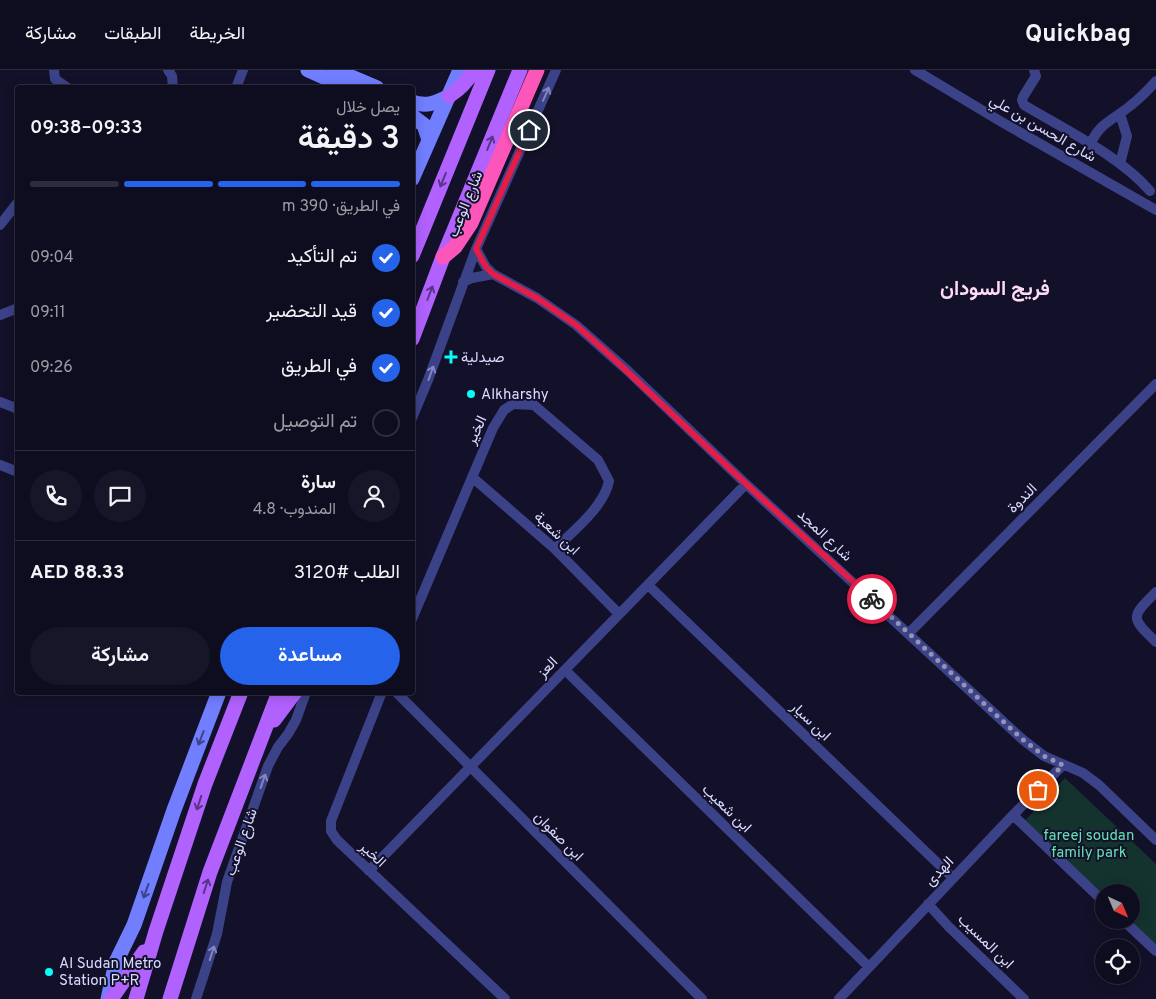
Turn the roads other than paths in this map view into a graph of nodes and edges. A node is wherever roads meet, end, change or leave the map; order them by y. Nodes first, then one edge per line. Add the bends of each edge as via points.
1 (54, 70) edge
2 (168, 70) edge
3 (243, 70) edge
4 (308, 70) edge
5 (335, 70) edge
6 (460, 70) edge
7 (474, 70) edge
8 (488, 70) edge
9 (520, 70) edge
10 (537, 70) edge
11 (556, 70) edge
12 (915, 70) edge
13 (1034, 70) edge
14 (1156, 81) edge
15 (64, 85) edge
16 (173, 85) edge
17 (237, 85) edge
18 (341, 85) edge
19 (370, 85) edge
20 (449, 96) junction
21 (415, 103) edge
22 (1120, 114) junction
23 (415, 118) edge
24 (429, 140) junction
25 (1090, 145) junction
26 (1120, 164) junction
27 (415, 172) edge
28 (1156, 181) edge
29 (1150, 190) junction
30 (1143, 203) junction
31 (15, 206) edge
32 (1156, 210) edge
33 (0, 225) edge
34 (415, 249) edge
35 (476, 249) junction
36 (444, 257) junction
37 (493, 274) junction
38 (463, 282) junction
39 (15, 309) edge
40 (0, 315) edge
41 (415, 331) edge
42 (1156, 384) edge
43 (0, 402) edge
44 (15, 408) edge
45 (415, 411) edge
46 (0, 464) edge
47 (15, 471) edge
48 (472, 477) junction
49 (746, 484) junction
50 (555, 550) junction
51 (648, 585) junction
52 (1156, 592) edge
53 (415, 612) edge
54 (619, 614) junction
55 (909, 633) junction
56 (1156, 642) edge
57 (565, 670) junction
58 (218, 695) edge
59 (240, 695) edge
60 (278, 695) edge
61 (293, 695) edge
62 (305, 695) edge
63 (381, 695) edge
64 (399, 695) edge
65 (261, 740) junction
66 (1063, 765) junction
67 (470, 768) junction
68 (1013, 815) junction
69 (1156, 840) edge
70 (369, 871) junction
71 (953, 878) junction
72 (1095, 893) edge
73 (928, 904) junction
74 (1133, 929) edge
75 (156, 931) junction
76 (1156, 950) edge
77 (869, 967) junction
78 (110, 999) edge
79 (136, 999) edge
80 (170, 999) edge
81 (196, 999) edge
82 (505, 999) edge
83 (702, 999) edge
84 (839, 999) edge
85 (1024, 999) edge

1 - 15 street via 55,79
2 - 16 street
3 - 17 street
4 - 18 street
5 - 19 street
6 - 20 street
7 - 20 main road via 464,85
8 -> 34 main road, شارع الوعب
36 -> 9 main road, شارع الوعب
10 - 36 highway via 471,223
35 -> 11 street, شارع الوعب
12 - 30 street, شارع الحسن بن علي
13 - 25 street via 1036,76 1022,102
14 - 22 street
20 - 21 street via 440,102
20 - 24 street
22 - 25 street via 1102,126
22 - 26 street via 1127,136
23 - 24 street via 424,125
24 - 27 street
25 - 26 street
26 - 29 street
28 - 29 street
29 - 30 street
30 - 32 street, شارع الحسن بن علي
31 - 33 street
35 - 37 street, شارع المجد
35 - 38 street, شارع الوعب
41 -> 36 main road, شارع الوعب
37 - 38 street
37 - 49 street, شارع المجد via 537,298 576,325
45 -> 38 street, شارع الوعب
39 - 40 street
42 - 55 street, الندوة
43 - 44 street
46 - 47 street
48 - 50 street, ابن شعبة
48 - 50 street, الخير via 493,428 504,410 514,404 534,405 598,460 609,481 607,491 601,502
48 - 53 street, الخير
49 - 51 street, العز
49 - 55 street, شارع المجد
50 - 54 street, ابن شعبة
51 - 54 street, العز
51 - 71 street, ابن سيار
52 - 56 street via 1136,617
54 - 57 street, العز
55 - 66 street, شارع المجد via 1022,739 1044,756
57 - 67 street, العز
57 - 77 street, ابن شعيب
58 -> 78 street via 134,925 116,962
59 -> 75 main road via 205,784
60 - 65 main road, شارع الوعب
61 - 65 main road
81 -> 62 street, شارع الوعب via 217,934 228,882 268,766 296,720
63 - 70 street, الخير via 330,826 333,836
64 - 67 street, ابن صفوان
80 -> 65 main road, شارع الوعب via 210,872
66 - 68 street, الهدى
66 - 69 street, شارع المجد via 1083,773 1099,785
67 - 70 street, العز
67 - 83 street, ابن صفوان
68 - 71 street, الهدى
68 - 72 street
70 - 82 street, الخير
71 - 73 street, الهدى
73 - 77 street, الهدى
73 - 85 street, ابن المسيب
74 - 76 street
75 - 78 main road
75 - 79 main road
77 - 84 street, الهدى

